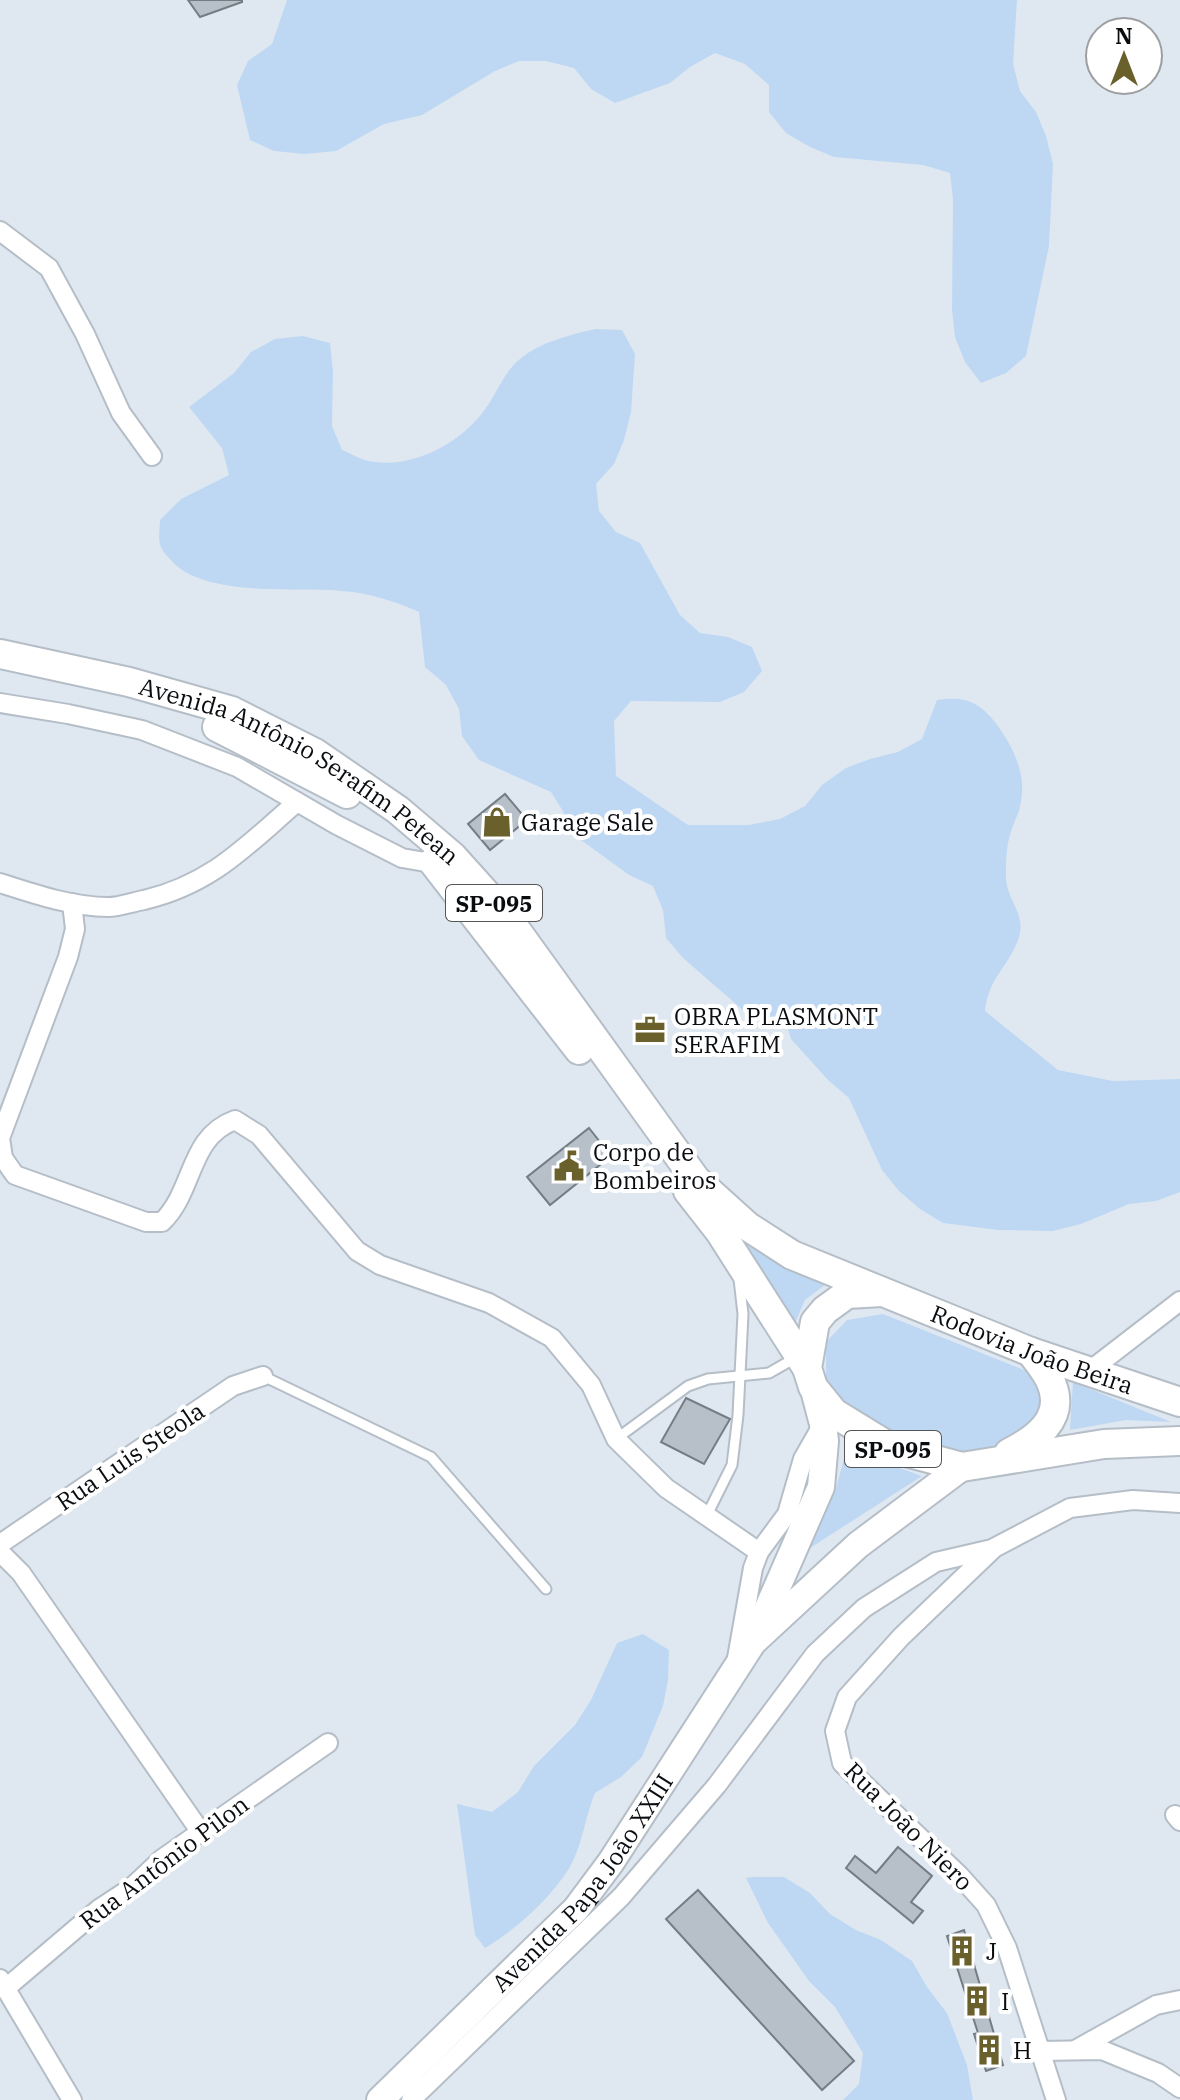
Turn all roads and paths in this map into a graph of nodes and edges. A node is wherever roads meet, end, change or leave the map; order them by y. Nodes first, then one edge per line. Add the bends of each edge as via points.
1 (0, 231) edge
2 (152, 456) dead end
3 (0, 654) edge
4 (0, 672) edge
5 (0, 703) edge
6 (297, 802) junction
7 (437, 864) junction
8 (0, 883) edge
9 (72, 903) junction
10 (737, 1258) junction
11 (886, 1291) junction
12 (1180, 1301) edge
13 (1031, 1352) junction
14 (806, 1370) junction
15 (1088, 1372) junction
16 (263, 1376) joint
17 (739, 1378) junction
18 (1180, 1402) edge
19 (823, 1424) junction
20 (616, 1439) junction
21 (1180, 1441) edge
22 (994, 1461) junction
23 (962, 1467) junction
24 (1180, 1503) edge
25 (706, 1517) junction
26 (0, 1544) edge
27 (992, 1549) junction
28 (0, 1552) edge
29 (759, 1552) junction
30 (546, 1589) dead end
31 (753, 1642) junction
32 (736, 1666) junction
33 (328, 1743) dead end
34 (200, 1831) junction
35 (3, 1984) edge
36 (1180, 2000) edge
37 (1040, 2051) junction
38 (1073, 2051) junction
39 (1180, 2088) edge
40 (1055, 2099) edge
41 (72, 2100) edge
42 (380, 2100) edge
43 (411, 2100) edge

1 - 2 street via 49,268 121,413
3 - 11 main road, Avenida Antônio Serafim Petean / SP-095 via 232,711 315,753 398,810 453,857 506,916 696,1180 747,1226 792,1255
4 - 7 main road, Avenida Antônio Serafim Petean / SP-095 via 145,700 229,731 347,794
5 - 6 street, Avenida Antônio Serafim Petean via 142,730 237,767
6 - 7 street, Avenida Antônio Serafim Petean via 402,858
6 - 9 street via 195,884 110,907
7 - 10 main road, Avenida Antônio Serafim Petean / SP-095
8 - 9 street
9 - 20 street via 75,929 68,957 0,1138 3,1158 15,1175 146,1222 162,1222 177,1205 204,1142 221,1125 235,1120 259,1135 357,1251 380,1265 489,1303 552,1338 591,1385
10 - 14 main road, SP-095
10 - 17 lane via 743,1314
11 - 13 main road, Rodovia João Beira / SP-095
11 - 14 main road via 847,1294 825,1310 815,1322
12 - 15 street
13 - 15 main road, Rodovia João Beira / SP-095
13 - 22 main road via 1052,1385 1055,1403 1049,1424 1030,1442
14 - 17 lane
14 - 19 main road, Avenida Papa João XXIII
14 - 23 main road, SP-095 via 834,1413 891,1448
15 - 18 main road, Rodovia João Beira / SP-095
16 - 26 street, Rua Luis Steola via 233,1386
16 - 30 lane via 431,1457
17 - 20 lane via 688,1386
17 - 25 lane via 732,1465
19 - 29 street via 803,1459 787,1514
19 - 31 main road, Avenida Papa João XXIII via 821,1487
20 - 25 street via 666,1488
21 - 22 main road, SP-095 via 1104,1444
22 - 23 main road, SP-095
23 - 31 main road, Avenida Papa João XXIII via 858,1545
24 - 27 street via 1133,1500 1070,1508
25 - 29 street
27 - 37 street, Rua João Niero via 847,1697 835,1731 842,1763 986,1905 1007,1948
27 - 43 street via 936,1562 864,1608 835,1635 621,1897
28 - 34 street via 21,1573
29 - 32 street
31 - 32 main road, Avenida Papa João XXIII
32 - 42 main road, Avenida Papa João XXIII via 576,1909
33 - 34 street, Rua Antônio Pilon
34 - 35 street, Rua Antônio Pilon
35 - 41 street
36 - 38 street via 1156,2005
37 - 38 street
37 - 40 street, Rua João Niero
38 - 39 street via 1102,2050

